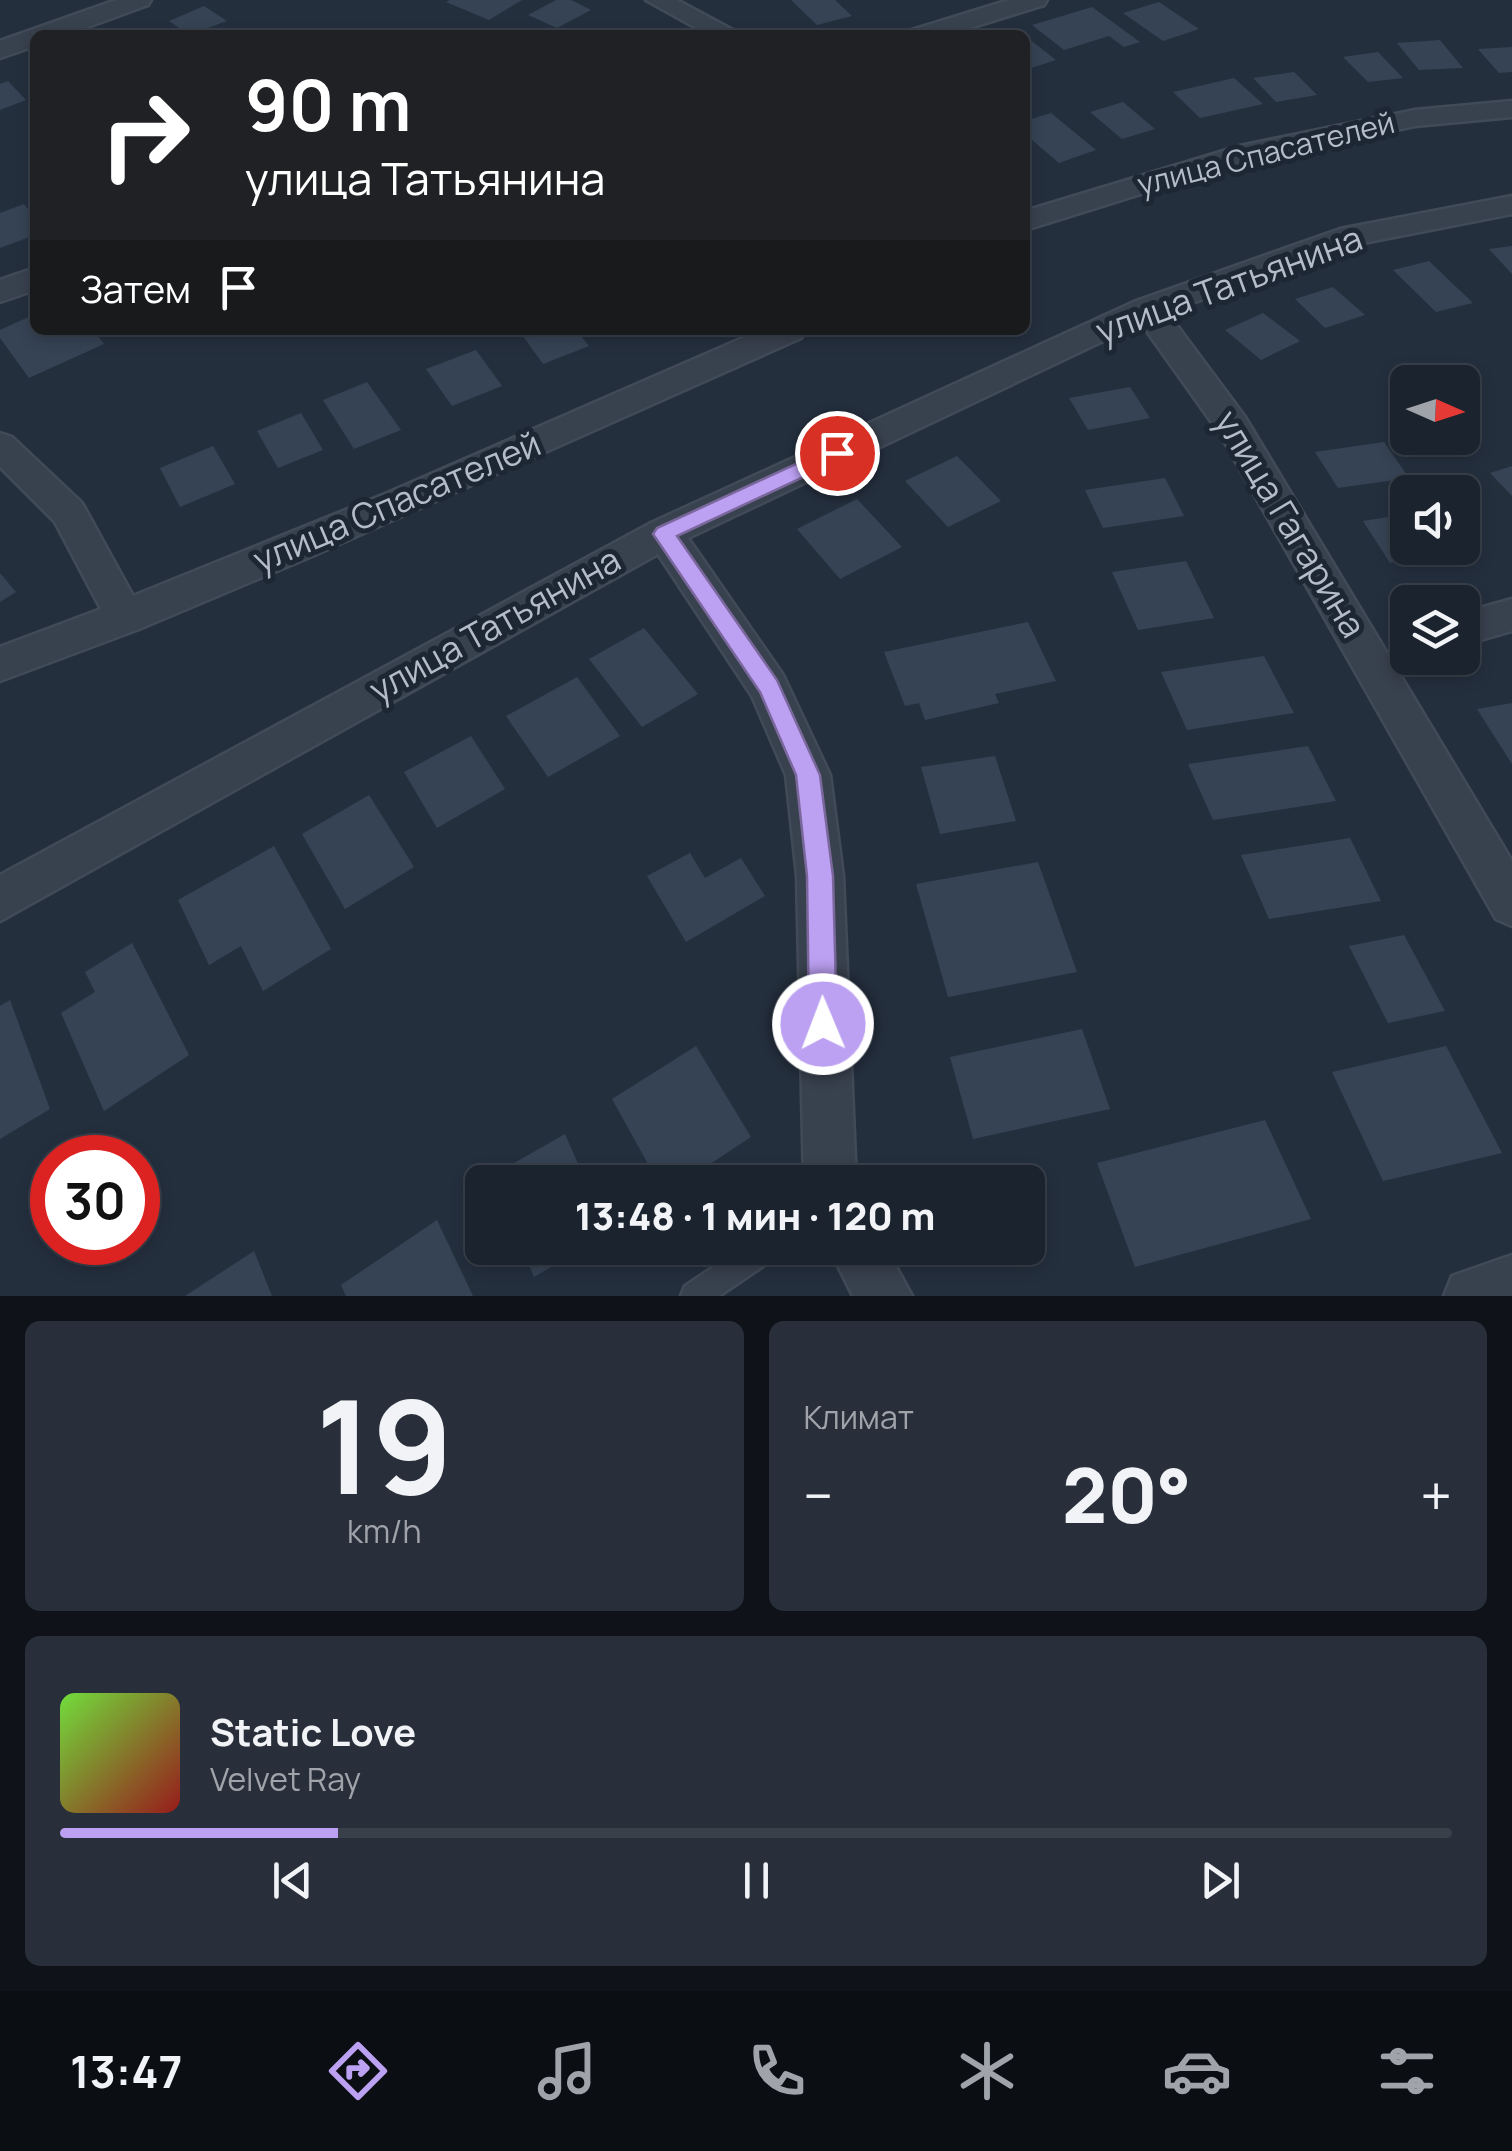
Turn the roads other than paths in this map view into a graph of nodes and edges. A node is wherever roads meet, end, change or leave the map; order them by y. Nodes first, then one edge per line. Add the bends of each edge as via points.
1 (139, 0) edge
2 (658, 0) edge
3 (1035, 0) edge
4 (696, 18) junction
5 (55, 30) edge
6 (668, 30) dead end
7 (719, 30) edge
8 (938, 30) edge
9 (30, 39) edge
10 (0, 50) edge
11 (1512, 109) edge
12 (1512, 205) edge
13 (1031, 212) edge
14 (30, 280) edge
15 (0, 292) edge
16 (1147, 308) junction
17 (779, 335) edge
18 (0, 446) edge
19 (664, 534) junction
20 (1512, 614) edge
21 (125, 618) junction
22 (1480, 624) edge
23 (1389, 651) edge
24 (0, 664) edge
25 (0, 899) edge
26 (1512, 904) edge
27 (829, 1165) edge
28 (740, 1265) edge
29 (866, 1265) edge
30 (1512, 1284) edge
31 (695, 1296) edge
32 (884, 1296) edge
33 (1472, 1296) edge

1 - 5 street
2 - 4 street
3 - 8 street
4 - 6 street
4 - 7 street
9 - 10 street
11 - 13 street, улица Спасателей via 1414,118 1240,154
12 - 16 street, улица Татьянина via 1351,236
14 - 15 street
16 - 19 street, улица Татьянина
16 - 23 street, улица Гагарина
17 - 21 street, улица Спасателей
18 - 21 street via 69,513
19 - 25 street, улица Татьянина
19 - 27 street via 769,687 808,775 820,876
20 - 22 street
21 - 24 street, улица Спасателей
23 - 26 street, улица Гагарина
28 - 31 lane
29 - 32 street
30 - 33 street

